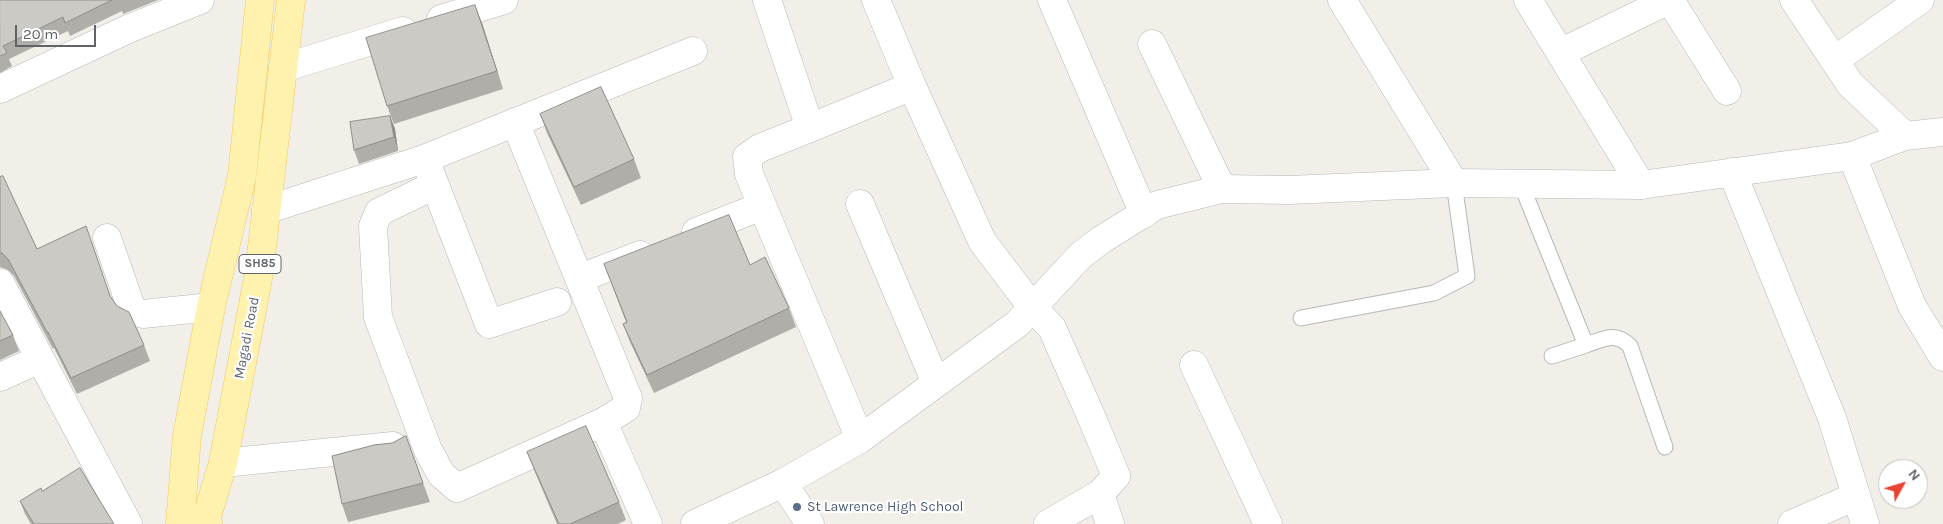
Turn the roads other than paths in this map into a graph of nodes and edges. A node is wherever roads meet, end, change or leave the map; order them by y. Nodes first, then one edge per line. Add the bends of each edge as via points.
1 (200, 0) edge
2 (260, 0) edge
3 (291, 0) edge
4 (504, 0) edge
5 (767, 0) edge
6 (876, 0) edge
7 (1052, 0) edge
8 (1342, 0) edge
9 (1528, 0) edge
10 (1670, 0) edge
11 (1794, 0) edge
12 (1920, 0) edge
13 (1152, 44) dead end
14 (693, 51) dead end
15 (1560, 53) junction
16 (1835, 60) junction
17 (283, 68) junction
18 (912, 86) junction
19 (0, 89) edge
20 (1728, 91) dead end
21 (515, 122) junction
22 (810, 128) junction
23 (1943, 132) edge
24 (1905, 136) junction
25 (1852, 156) junction
26 (424, 159) junction
27 (1732, 172) junction
28 (1454, 183) junction
29 (1521, 184) junction
30 (435, 185) junction
31 (1641, 185) junction
32 (1222, 190) junction
33 (860, 204) dead end
34 (762, 206) junction
35 (266, 210) junction
36 (1144, 214) junction
37 (107, 238) dead end
38 (591, 274) dead end
39 (0, 283) edge
40 (557, 302) dead end
41 (211, 307) junction
42 (1032, 307) junction
43 (1301, 318) dead end
44 (1586, 345) junction
45 (1552, 356) dead end
46 (1943, 357) edge
47 (40, 359) junction
48 (1194, 365) dead end
49 (0, 377) edge
50 (936, 383) junction
51 (603, 422) junction
52 (860, 439) junction
53 (397, 446) edge
54 (1665, 447) dead end
55 (223, 464) junction
56 (783, 483) junction
57 (1100, 494) junction
58 (1856, 496) junction
59 (128, 524) edge
60 (180, 524) edge
61 (208, 524) edge
62 (648, 524) edge
63 (695, 524) edge
64 (810, 524) edge
65 (1048, 524) edge
66 (1110, 524) edge
67 (1268, 524) edge
68 (1792, 524) edge
69 (1865, 524) edge

1 - 19 street via 128,29
2 - 41 main road, SH85 via 242,176
3 - 17 main road, Magadi Road / SH85
4 - 17 street
5 - 22 street
6 - 18 street
7 - 36 street
8 - 28 street
9 - 15 street
10 - 15 street
10 - 20 street
11 - 16 street
12 - 16 street
13 - 32 street
14 - 21 street
15 - 31 street
16 - 24 street via 1850,84
17 - 35 main road, Magadi Road / SH85
18 - 22 street
18 - 42 street via 982,242
21 - 26 street
21 - 51 street via 628,398 626,408
22 - 34 street via 760,148 747,157 749,174
23 - 24 street
24 - 25 street
25 - 27 street
25 - 46 street via 1912,306
26 - 30 street
26 - 35 street
27 - 31 street
27 - 58 street via 1832,418
28 - 29 street
28 - 32 street
28 - 43 lane via 1467,276 1434,293
29 - 31 street
29 - 44 lane
30 - 40 street via 488,324
30 - 51 street via 379,212 374,226 378,316 428,450 441,474 457,488
32 - 36 street via 1157,205
33 - 50 street
34 - 38 street
34 - 52 street
35 - 55 main road, Magadi Road / SH85 via 259,273
36 - 42 street via 1081,255
37 - 41 street via 135,312
39 - 47 street
41 - 60 main road, SH85 via 187,436
42 - 50 street via 1016,324
42 - 57 street via 1052,328 1116,476
44 - 45 lane
44 - 54 lane via 1615,336 1630,346
47 - 49 street
47 - 59 street
48 - 67 street
50 - 52 street
51 - 62 street
52 - 56 street
53 - 55 street
55 - 61 main road, Magadi Road / SH85 via 207,516
56 - 63 street
56 - 64 street
57 - 65 street
57 - 66 street
58 - 68 street
58 - 69 street

